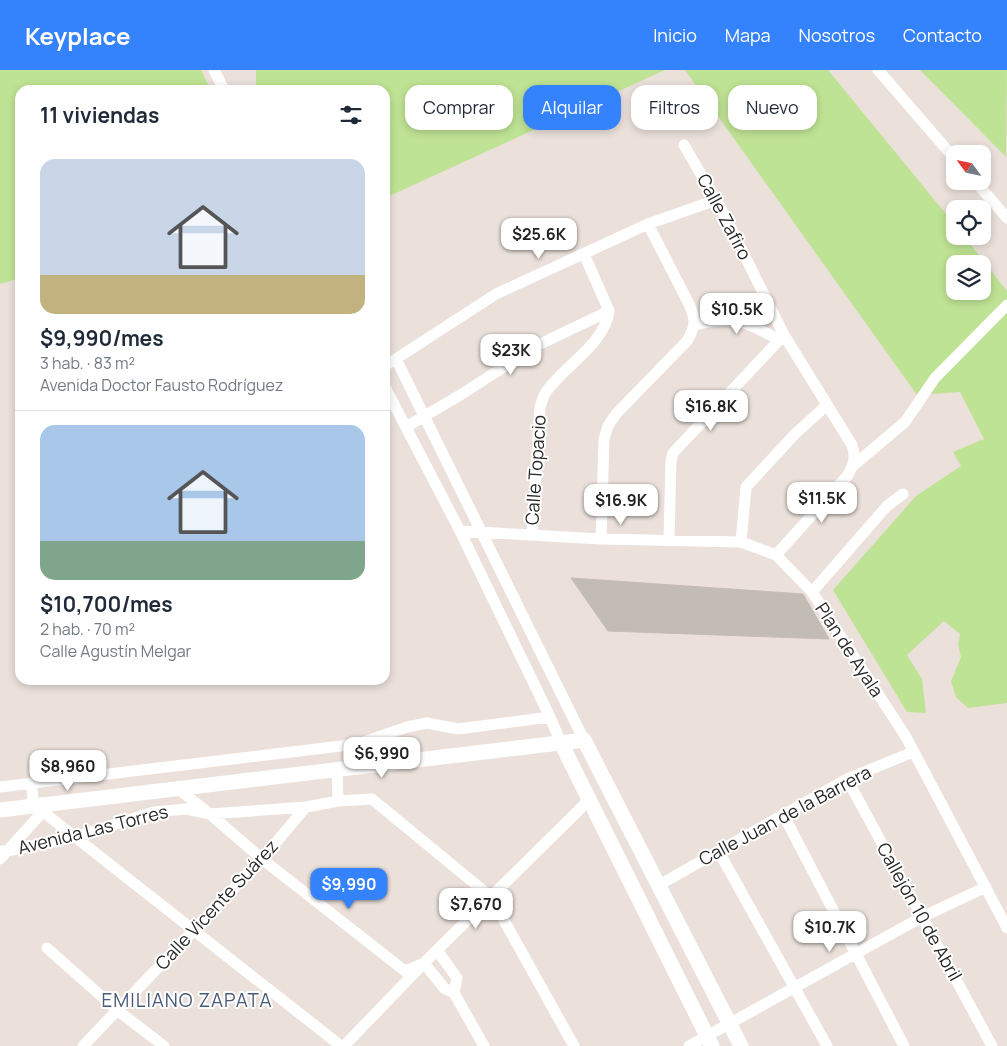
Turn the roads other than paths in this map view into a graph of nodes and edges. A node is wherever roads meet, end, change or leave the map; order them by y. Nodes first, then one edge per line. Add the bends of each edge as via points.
1 (214, 70) edge
2 (878, 70) edge
3 (222, 85) edge
4 (684, 145) dead end
5 (946, 149) edge
6 (983, 190) edge
7 (716, 200) junction
8 (1007, 218) edge
9 (648, 224) junction
10 (584, 254) junction
11 (1007, 305) edge
12 (609, 311) junction
13 (694, 324) junction
14 (782, 338) junction
15 (396, 359) junction
16 (390, 363) edge
17 (390, 397) edge
18 (827, 405) junction
19 (425, 417) junction
20 (406, 427) junction
21 (851, 470) junction
22 (903, 494) dead end
23 (460, 532) junction
24 (482, 532) junction
25 (532, 534) junction
26 (600, 539) junction
27 (669, 540) junction
28 (741, 542) junction
29 (776, 555) junction
30 (812, 592) junction
31 (550, 717) junction
32 (584, 740) junction
33 (561, 743) junction
34 (913, 752) junction
35 (337, 770) junction
36 (847, 779) junction
37 (31, 783) junction
38 (0, 787) edge
39 (176, 788) junction
40 (589, 798) junction
41 (338, 801) junction
42 (42, 807) junction
43 (306, 807) junction
44 (0, 810) edge
45 (210, 814) junction
46 (784, 816) junction
47 (74, 837) junction
48 (719, 852) junction
49 (2, 854) edge
50 (262, 859) junction
51 (659, 885) junction
52 (986, 887) junction
53 (491, 897) junction
54 (922, 917) junction
55 (1007, 928) edge
56 (194, 930) junction
57 (47, 948) dead end
58 (437, 950) junction
59 (855, 954) junction
60 (424, 962) junction
61 (795, 987) junction
62 (454, 993) junction
63 (117, 1010) junction
64 (729, 1024) junction
65 (709, 1041) edge
66 (83, 1046) edge
67 (164, 1046) edge
68 (342, 1046) edge
69 (484, 1046) edge
70 (574, 1046) edge
71 (689, 1046) edge
72 (741, 1046) edge
73 (827, 1046) edge
74 (904, 1046) edge
75 (992, 1046) edge

1 - 3 street
2 - 5 street
4 - 7 street, Calle Zafiro
6 - 8 street
7 - 9 street
7 - 14 street, Calle Zafiro
9 - 10 street
9 - 13 street via 689,304
10 - 12 street
10 - 15 street via 496,294
11 - 21 street via 935,378 906,422
12 - 19 street via 536,346
12 - 25 street, Calle Topacio via 597,338 545,393 540,406
13 - 14 street via 736,321
13 - 26 street via 687,340 633,394 608,426 604,439
14 - 18 street, Calle Zafiro
14 - 27 street via 673,453
15 - 16 street
15 - 19 street
17 - 20 street
18 - 21 street, Calle Zafiro via 852,445 855,455
18 - 28 street via 746,487
19 - 20 street
19 - 24 street
20 - 23 street
21 - 29 street
22 - 30 street via 887,506
23 - 24 street
23 - 31 street
24 - 25 street
24 - 32 street
25 - 26 street
26 - 27 street
27 - 28 street
28 - 29 street
29 - 30 street, Plan de Ayala
30 - 34 street, Plan de Ayala
31 - 33 street
31 - 37 street via 458,729 428,723 358,744
32 - 33 street, Avenida Las Torres
32 - 51 street
33 - 35 street, Avenida Las Torres
33 - 40 street
34 - 36 street, Calle Juan de la Barrera
34 - 52 street, Plan de Ayala
35 - 39 street, Avenida Las Torres
35 - 41 street
36 - 46 street, Calle Juan de la Barrera
36 - 54 street, Callejón 10 de Abril
37 - 38 street
37 - 42 street
39 - 42 street, Avenida Las Torres
39 - 45 street
40 - 53 street
40 - 65 street
41 - 43 street
41 - 53 street via 372,799
42 - 44 street, Avenida Las Torres
42 - 47 street
42 - 49 street
43 - 45 street, Avenida Las Torres
43 - 50 street, Calle Vicente Suárez
45 - 47 street, Avenida Las Torres via 186,809 154,812
45 - 50 street
46 - 48 street, Calle Juan de la Barrera
46 - 59 street
47 - 49 street, Avenida Las Torres
47 - 56 street
48 - 51 street, Calle Juan de la Barrera
48 - 61 street
50 - 56 street, Calle Vicente Suárez
50 - 60 street via 406,971
51 - 64 street
52 - 54 street
52 - 55 street, Plan de Ayala
53 - 58 street
53 - 70 street
54 - 59 street
54 - 75 street, Callejón 10 de Abril
56 - 63 street, Calle Vicente Suárez
56 - 68 street
57 - 63 street
58 - 60 street
58 - 62 street via 457,978
59 - 61 street
59 - 74 street
60 - 62 street via 444,988
60 - 68 street
61 - 64 street
61 - 73 street
62 - 69 street
63 - 66 street, Calle Vicente Suárez
63 - 67 street
64 - 65 street
64 - 72 street
65 - 71 street

